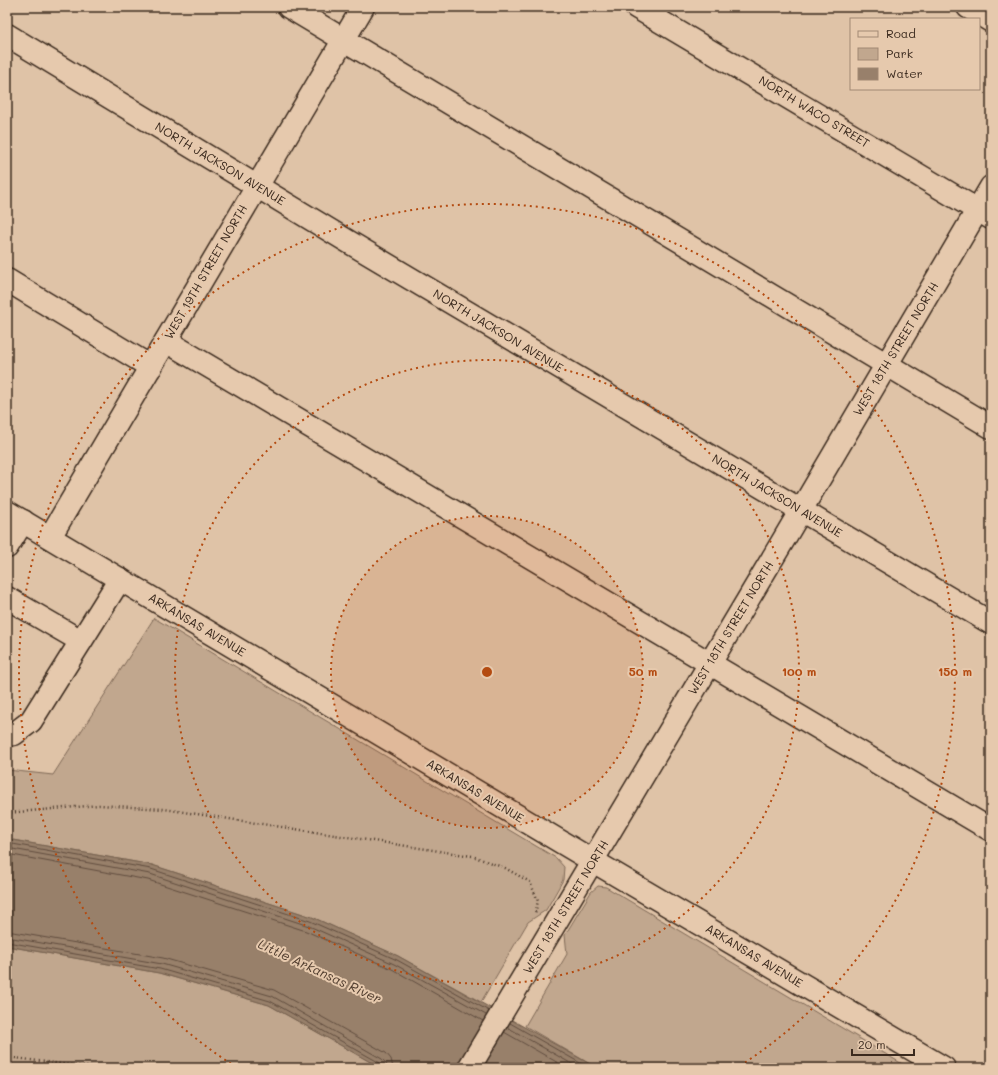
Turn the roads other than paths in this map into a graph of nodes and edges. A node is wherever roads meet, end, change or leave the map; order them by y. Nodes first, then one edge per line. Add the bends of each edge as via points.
1 (289, 7) edge
2 (363, 7) edge
3 (636, 7) edge
4 (968, 7) edge
5 (991, 21) edge
6 (7, 35) edge
7 (343, 40) junction
8 (257, 186) junction
9 (991, 187) edge
10 (984, 214) edge
11 (7, 280) edge
12 (166, 341) junction
13 (887, 364) junction
14 (151, 367) junction
15 (991, 427) edge
16 (801, 510) junction
17 (15, 517) edge
18 (50, 537) junction
19 (7, 547) edge
20 (120, 579) junction
21 (7, 598) edge
22 (991, 624) edge
23 (82, 641) junction
24 (710, 663) junction
25 (7, 735) edge
26 (991, 830) edge
27 (593, 861) junction
28 (469, 1068) edge
29 (944, 1068) edge

1 - 7 street
2 - 7 street, WEST 19TH STREET NORTH
3 - 10 street, NORTH WACO STREET
4 - 5 street
6 - 8 street, NORTH JACKSON AVENUE
7 - 8 street, WEST 19TH STREET NORTH
7 - 13 street
8 - 12 street, WEST 19TH STREET NORTH
8 - 16 street, NORTH JACKSON AVENUE
9 - 10 street, WEST 18TH STREET NORTH
10 - 13 street, WEST 18TH STREET NORTH
11 - 14 street
12 - 14 street, WEST 19TH STREET NORTH
12 - 24 street
13 - 15 street
13 - 16 street, WEST 18TH STREET NORTH
14 - 18 street, WEST 19TH STREET NORTH
16 - 22 street, NORTH JACKSON AVENUE
16 - 24 street, WEST 18TH STREET NORTH
17 - 18 street, ARKANSAS AVENUE
17 - 19 street
18 - 20 street, ARKANSAS AVENUE
20 - 23 street
20 - 27 street, ARKANSAS AVENUE
21 - 23 street
23 - 25 street via 31,721 14,734
24 - 26 street
24 - 27 street, WEST 18TH STREET NORTH
27 - 28 street, WEST 18TH STREET NORTH
27 - 29 street, ARKANSAS AVENUE

